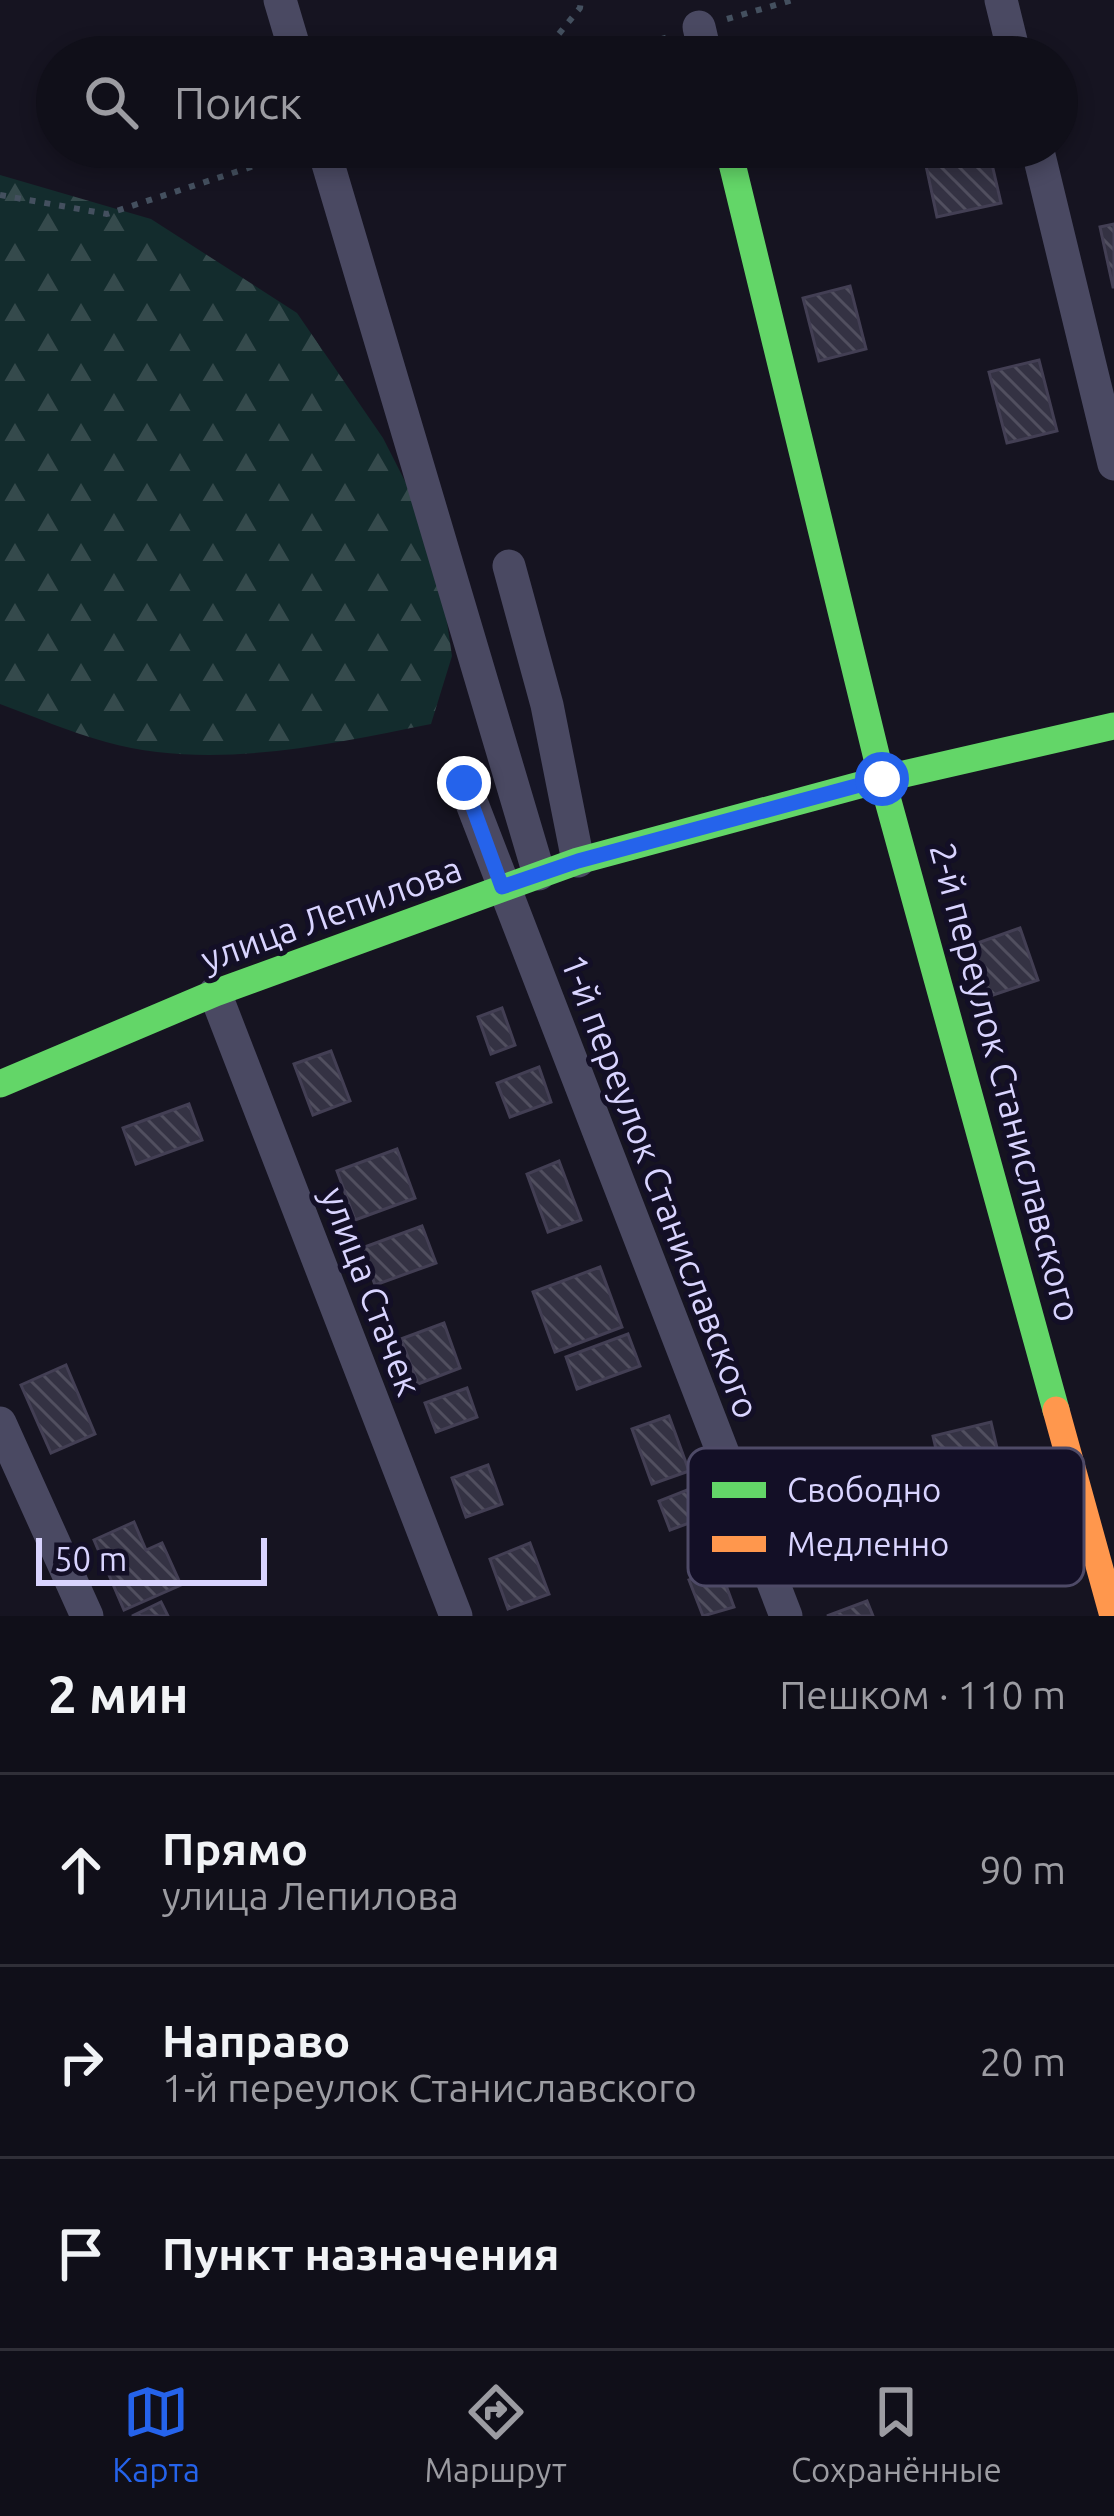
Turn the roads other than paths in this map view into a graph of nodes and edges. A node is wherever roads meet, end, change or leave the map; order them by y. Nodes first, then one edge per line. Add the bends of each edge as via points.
1 (280, 0) edge
2 (1001, 0) edge
3 (291, 36) edge
4 (1010, 36) edge
5 (329, 168) edge
6 (733, 168) edge
7 (1042, 168) edge
8 (1114, 464) edge
9 (509, 566) dead end
10 (1114, 726) edge
11 (882, 779) junction
12 (464, 783) dead end
13 (578, 861) junction
14 (539, 874) junction
15 (502, 887) junction
16 (215, 993) junction
17 (0, 1084) edge
18 (0, 1423) edge
19 (721, 1448) edge
20 (1067, 1448) edge
21 (1084, 1511) edge
22 (774, 1586) edge
23 (87, 1616) edge
24 (456, 1616) edge
25 (786, 1616) edge
26 (1113, 1616) edge

1 - 3 street
2 - 4 street
5 - 14 street
6 - 11 street, 2-й переулок Станиславского
7 - 8 street
9 - 13 street
10 - 11 street, улица Лепилова
11 - 13 street, улица Лепилова
11 - 20 street, 2-й переулок Станиславского
12 - 15 street, 1-й переулок Станиславского
13 - 14 street, улица Лепилова
14 - 15 street, улица Лепилова
15 - 16 street, улица Лепилова
15 - 19 street, 1-й переулок Станиславского
16 - 17 street, улица Лепилова
16 - 24 street, улица Стачек
18 - 23 street
21 - 26 street, 2-й переулок Станиславского
22 - 25 street, 1-й переулок Станиславского

